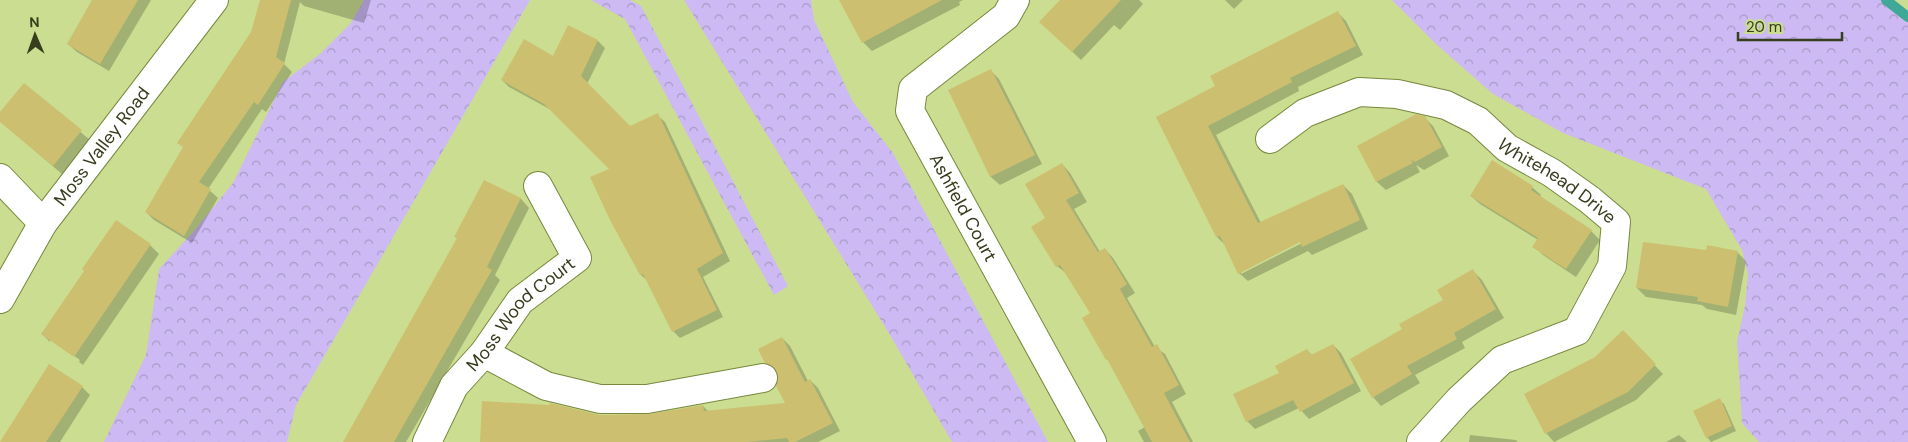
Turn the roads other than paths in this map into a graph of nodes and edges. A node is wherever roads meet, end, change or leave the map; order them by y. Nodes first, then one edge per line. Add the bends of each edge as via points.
1 (214, 0) edge
2 (1015, 0) edge
3 (1270, 139) dead end
4 (0, 178) edge
5 (538, 186) dead end
6 (43, 223) junction
7 (0, 299) edge
8 (484, 353) junction
9 (763, 378) dead end
10 (427, 442) edge
11 (1092, 442) edge
12 (1421, 442) edge

1 - 6 street, Moss Valley Road
2 - 11 street, Ashfield Court via 1006,16 914,89 910,111
3 - 12 street, Whitehead Drive via 1305,113 1359,92 1398,94 1446,105 1478,121 1507,148 1552,173 1616,222 1612,266 1577,331 1502,360
4 - 6 street
5 - 8 street, Moss Wood Court via 577,258 520,301
6 - 7 street, Moss Valley Road
8 - 9 street via 546,386 600,399 647,399
8 - 10 street, Moss Wood Court via 454,386

